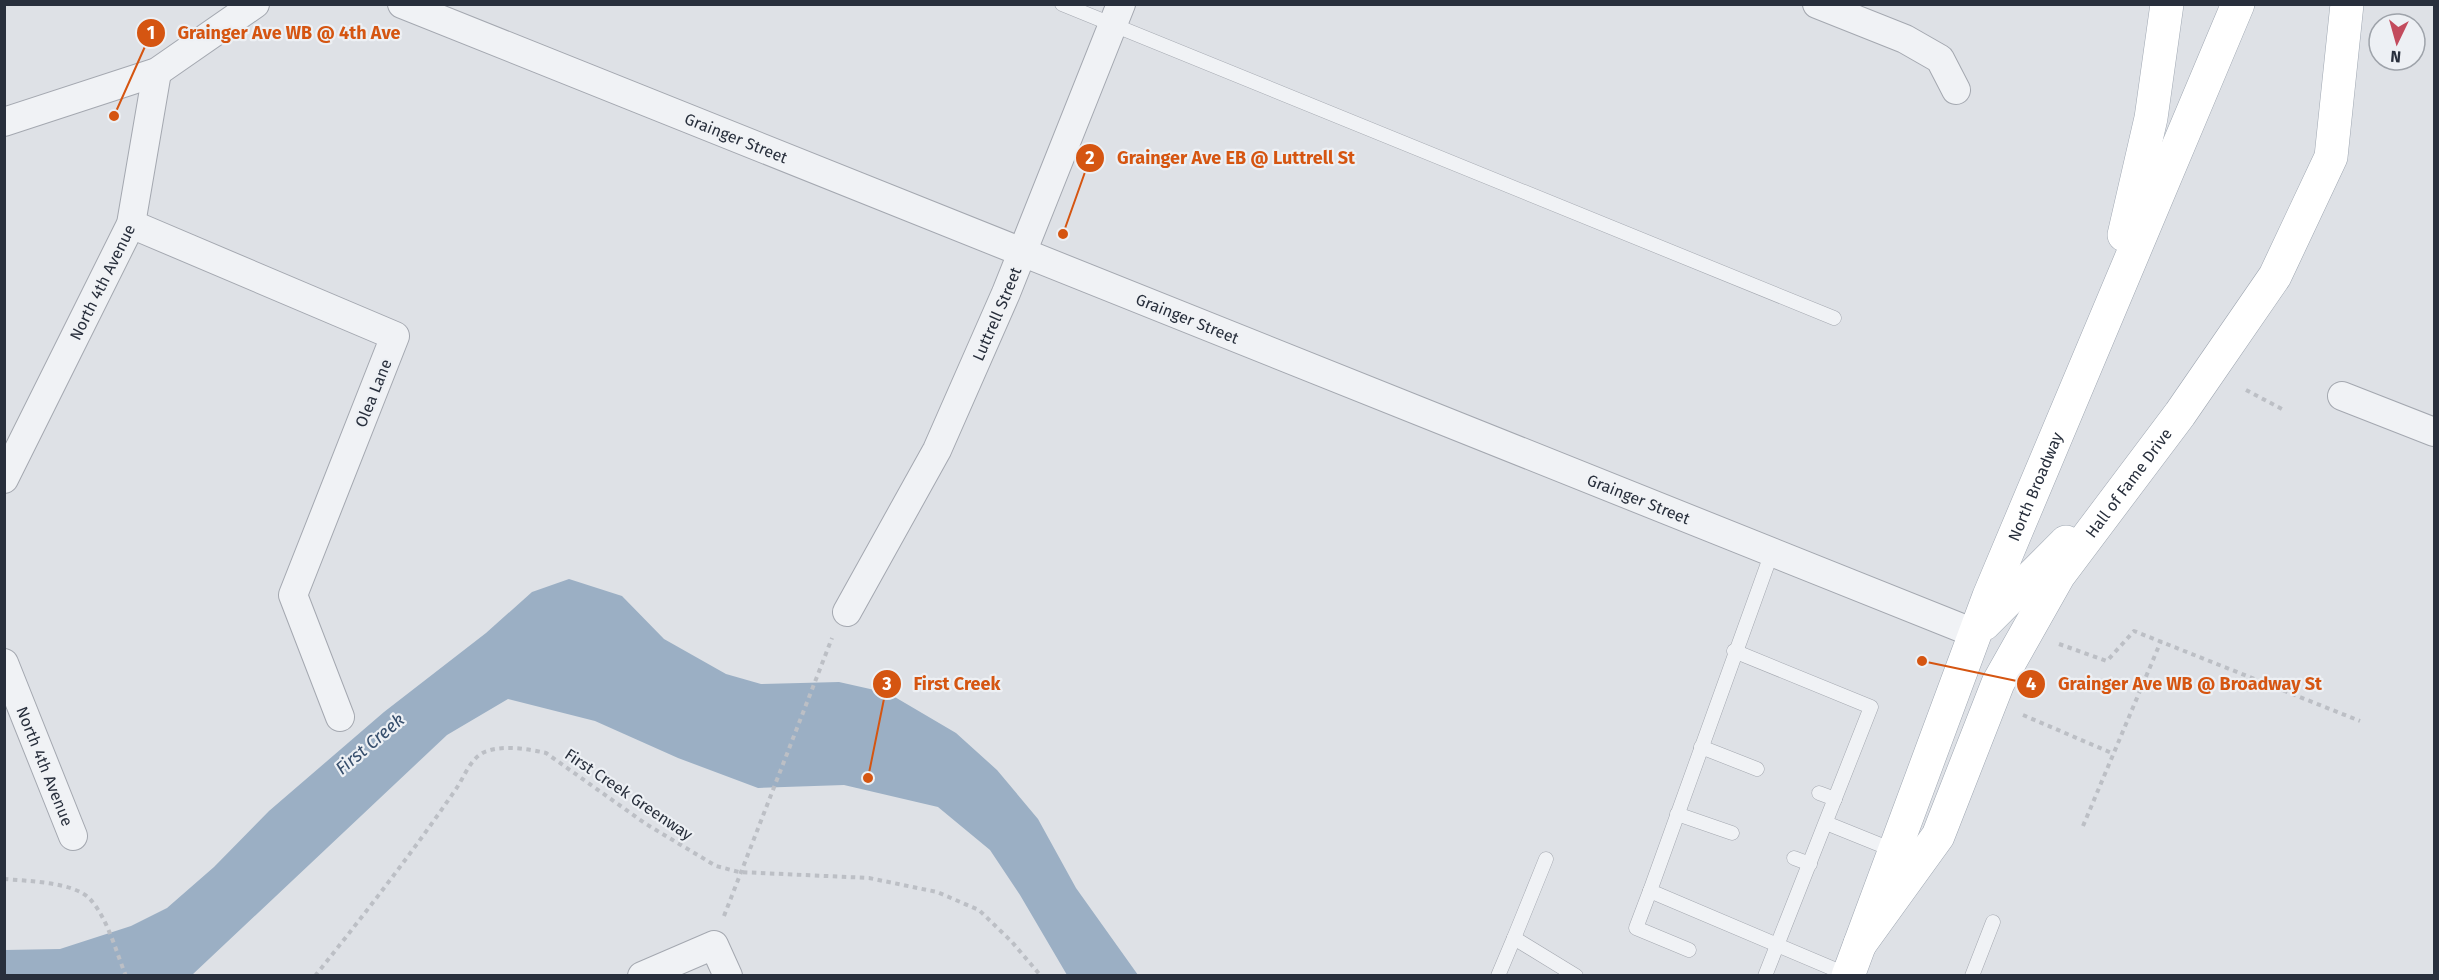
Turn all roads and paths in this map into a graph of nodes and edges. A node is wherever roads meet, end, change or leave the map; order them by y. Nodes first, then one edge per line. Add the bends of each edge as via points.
1 (255, 4) edge
2 (402, 4) edge
3 (1062, 4) edge
4 (1817, 4) edge
5 (2167, 4) edge
6 (2238, 4) edge
7 (2347, 4) edge
8 (1117, 15) edge
9 (157, 72) junction
10 (1956, 90) dead end
11 (4, 122) edge
12 (131, 224) junction
13 (1021, 252) junction
14 (1834, 318) dead end
15 (2104, 324) junction
16 (2246, 390) dead end
17 (2342, 396) dead end
18 (2282, 409) dead end
19 (2180, 414) junction
20 (2434, 432) edge
21 (4, 479) edge
22 (1772, 552) junction
23 (847, 612) dead end
24 (1974, 633) junction
25 (2050, 641) dead end
26 (2162, 641) junction
27 (828, 645) dead end
28 (1734, 651) junction
29 (4, 663) edge
30 (340, 717) dead end
31 (2360, 721) dead end
32 (2041, 723) dead end
33 (1701, 747) junction
34 (2114, 754) junction
35 (1757, 769) dead end
36 (1820, 793) dead end
37 (1835, 799) junction
38 (1677, 814) junction
39 (1826, 823) junction
40 (2083, 826) dead end
41 (1732, 833) dead end
42 (73, 836) dead end
43 (1893, 850) junction
44 (1794, 858) dead end
45 (1546, 860) dead end
46 (1810, 864) junction
47 (739, 872) junction
48 (4, 879) edge
49 (1650, 891) junction
50 (1993, 922) dead end
51 (1514, 938) junction
52 (1860, 944) junction
53 (714, 945) junction
54 (1778, 947) junction
55 (1689, 950) dead end
56 (126, 975) edge
57 (315, 975) edge
58 (642, 975) edge
59 (728, 975) edge
60 (1041, 975) edge
61 (1498, 975) edge
62 (1576, 975) edge
63 (1765, 975) edge
64 (1848, 975) edge
65 (1972, 975) edge

1 - 9 street
2 - 13 street, Grainger Street
3 - 8 lane
4 - 10 street via 1905,39 1940,59
5 - 15 main road via 2151,118
6 - 15 main road, North Broadway
7 - 19 main road, Hall of Fame Drive via 2331,157 2276,276
8 - 13 street, Luttrell Street
8 - 14 lane
9 - 11 street
9 - 12 street, North 4th Avenue
12 - 21 street, North 4th Avenue
12 - 30 street, Olea Lane via 395,336 293,594
13 - 22 street, Grainger Street
13 - 23 street, Luttrell Street via 937,450
15 - 24 main road, North Broadway
16 - 18 path
17 - 20 street
19 - 24 main road via 2079,528
19 - 52 main road, Hall of Fame Drive via 2060,575 1998,683 1938,836
22 - 24 street, Grainger Street
22 - 28 lane
24 - 43 main road, North Broadway
25 - 26 path via 2107,661 2134,631
26 - 31 path
26 - 34 path
27 - 47 path
28 - 33 lane
28 - 37 lane via 1871,707
29 - 42 street, North 4th Avenue
32 - 34 path
33 - 35 lane
33 - 38 lane
34 - 40 path
36 - 37 lane
37 - 39 lane
38 - 41 lane
38 - 49 lane
39 - 43 lane
39 - 46 lane
43 - 52 main road, North Broadway
44 - 46 lane
45 - 51 lane
46 - 54 lane
47 - 53 path
47 - 57 path, First Creek Greenway via 716,866 646,824 546,753 527,748 487,751 472,762 369,908
47 - 60 path, First Creek Greenway via 869,878 937,892 979,910
48 - 56 path via 46,883 89,897
49 - 54 lane
49 - 55 lane via 1636,928
50 - 65 lane
51 - 61 lane
51 - 62 lane
52 - 64 main road, North Broadway
53 - 58 street
53 - 59 street
54 - 63 lane
54 - 64 lane

